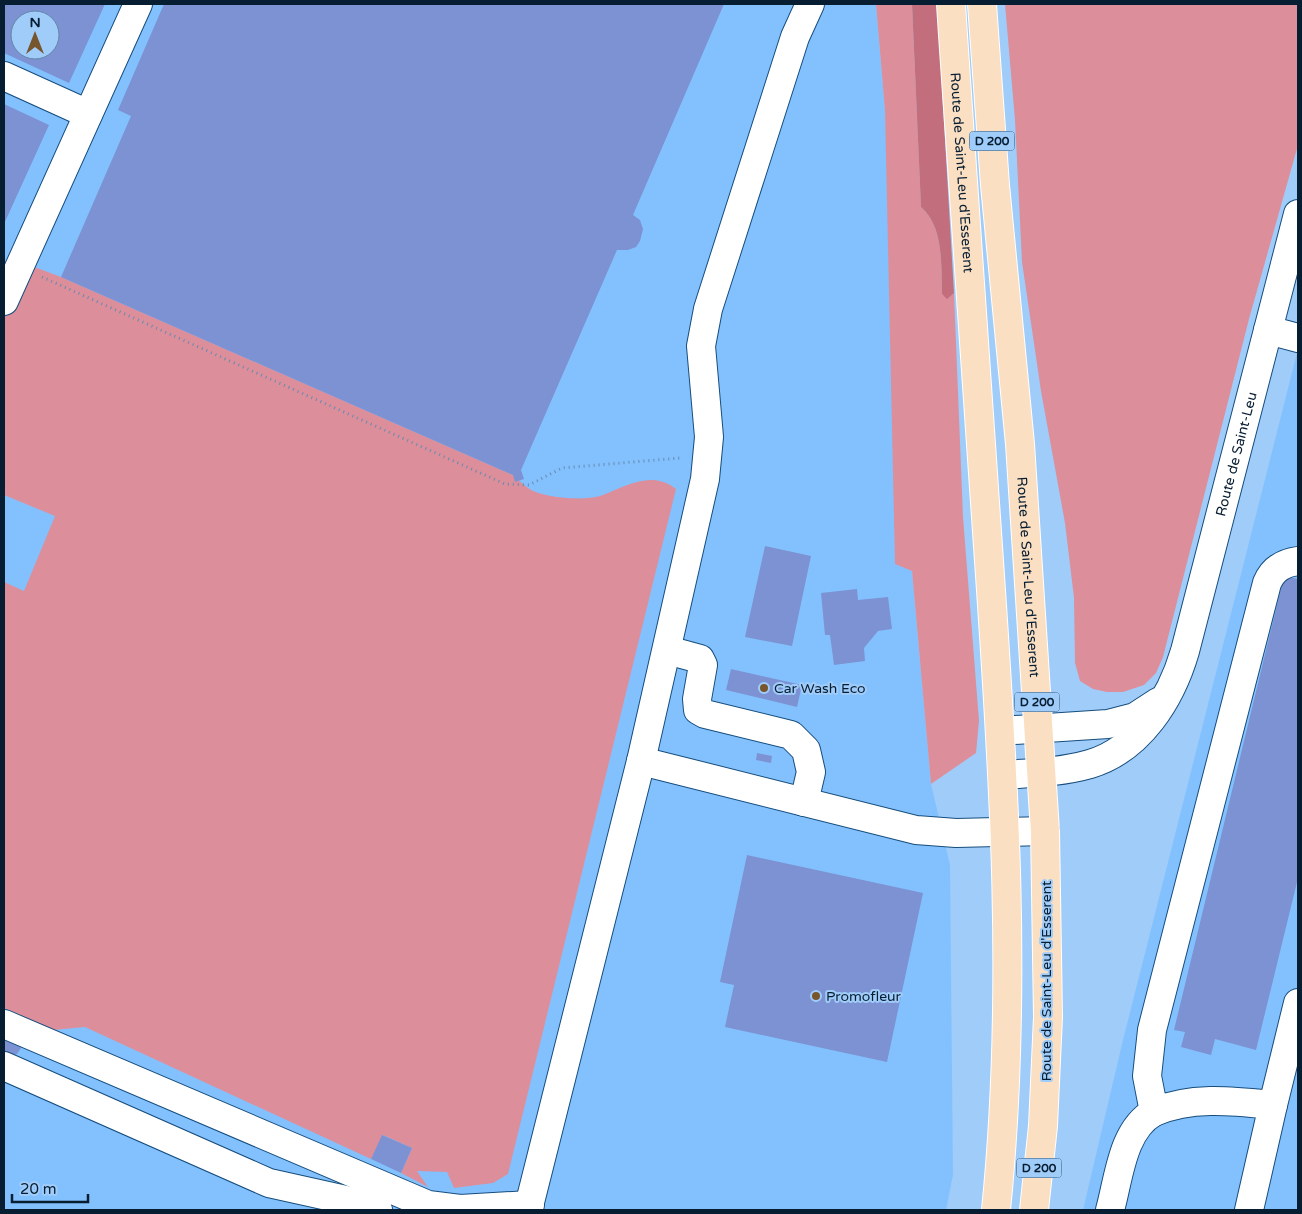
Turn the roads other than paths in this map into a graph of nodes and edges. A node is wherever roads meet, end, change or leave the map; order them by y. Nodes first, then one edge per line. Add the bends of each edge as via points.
1 (138, 4) edge
2 (810, 4) edge
3 (951, 4) edge
4 (982, 4) edge
5 (4, 76) edge
6 (88, 114) junction
7 (1298, 214) edge
8 (4, 301) edge
9 (1268, 330) junction
10 (1298, 338) edge
11 (1298, 561) edge
12 (667, 650) junction
13 (1168, 692) junction
14 (1039, 729) junction
15 (1000, 731) junction
16 (642, 761) junction
17 (1042, 772) junction
18 (1003, 775) junction
19 (804, 802) junction
20 (1045, 831) junction
21 (1006, 833) junction
22 (1298, 1003) edge
23 (4, 1024) edge
24 (4, 1066) edge
25 (1273, 1105) junction
26 (1154, 1112) junction
27 (529, 1207) edge
28 (378, 1210) edge
29 (996, 1210) edge
30 (1034, 1210) edge
31 (1110, 1210) edge
32 (1249, 1210) edge

1 - 6 street
2 - 12 street via 795,37 708,309 701,346 708,456 706,479
3 - 15 main road, Route de Saint-Leu d'Esserent / D 200
4 - 14 main road, Route de Saint-Leu d'Esserent / D 200 via 1020,444
5 - 6 street
6 - 8 street
7 - 9 street, Route de Saint-Leu
9 - 10 street
9 - 13 street, Route de Saint-Leu via 1185,651
11 - 26 street via 1277,568 1264,593 1152,1030 1147,1076
12 - 16 street
12 - 19 street via 700,659 703,665 696,699 698,710 791,735 806,750 810,772
13 - 14 street, Route de Saint-Leu via 1147,711 1124,720
13 - 17 street, Route de Saint-Leu via 1144,728 1123,749 1090,764
14 - 15 street, Route de Saint-Leu
14 - 17 main road, Route de Saint-Leu d'Esserent / D 200
15 - 18 main road, Route de Saint-Leu d'Esserent / D 200
16 - 19 street
16 - 27 street
17 - 18 street, Route de Saint-Leu
17 - 20 main road, Route de Saint-Leu d'Esserent / D 200
18 - 21 main road, Route de Saint-Leu d'Esserent / D 200
19 - 21 street via 916,830
20 - 21 street
20 - 30 main road, Route de Saint-Leu d'Esserent / D 200 via 1048,1035
21 - 29 main road, Route de Saint-Leu d'Esserent / D 200 via 1009,1019
22 - 25 street
23 - 27 street via 428,1205 460,1209
24 - 28 street via 269,1183
25 - 26 street via 1202,1101 1166,1106
25 - 32 street
26 - 31 street via 1143,1118 1132,1134

